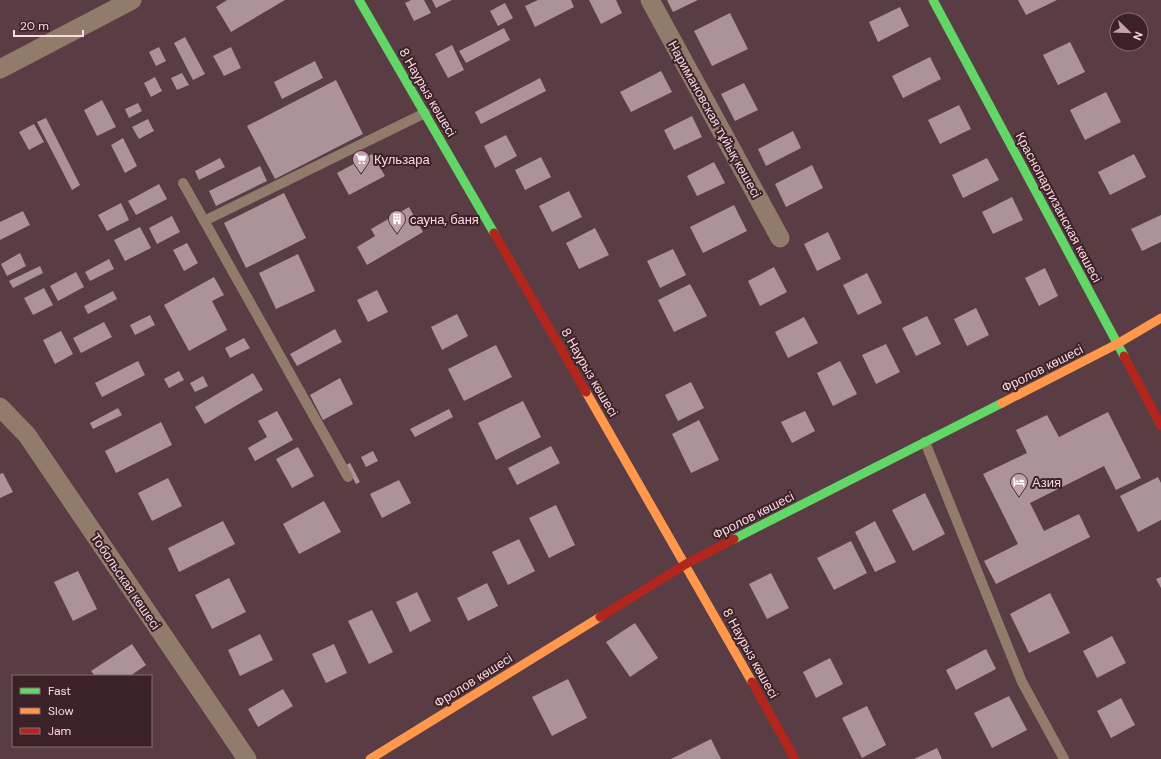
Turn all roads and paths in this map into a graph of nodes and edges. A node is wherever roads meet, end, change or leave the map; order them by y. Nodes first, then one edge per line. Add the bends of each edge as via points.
1 (132, 0) edge
2 (359, 0) edge
3 (650, 0) edge
4 (933, 0) edge
5 (0, 69) edge
6 (425, 112) junction
7 (182, 183) dead end
8 (204, 221) junction
9 (780, 238) dead end
10 (1161, 318) edge
11 (1117, 344) junction
12 (0, 407) edge
13 (1161, 426) edge
14 (925, 442) junction
15 (348, 477) dead end
16 (686, 564) junction
17 (248, 759) edge
18 (370, 759) edge
19 (795, 759) edge
20 (1064, 759) edge

1 - 5 street
2 - 6 street, 8 Наурыз көшесі
3 - 9 street, Наримановская тұйық көшесі
4 - 11 street, Краснопартизанская көшесі
6 - 8 lane
6 - 16 street, 8 Наурыз көшесі
7 - 8 lane
8 - 15 lane
10 - 11 street, Фролов көшесі
11 - 13 street, Краснопартизанская көшесі
11 - 14 street, Фролов көшесі
12 - 17 street, Тобольская көшесі via 27,435
14 - 16 street, Фролов көшесі
14 - 20 lane via 1022,682
16 - 18 street, Фролов көшесі
16 - 19 street, 8 Наурыз көшесі

